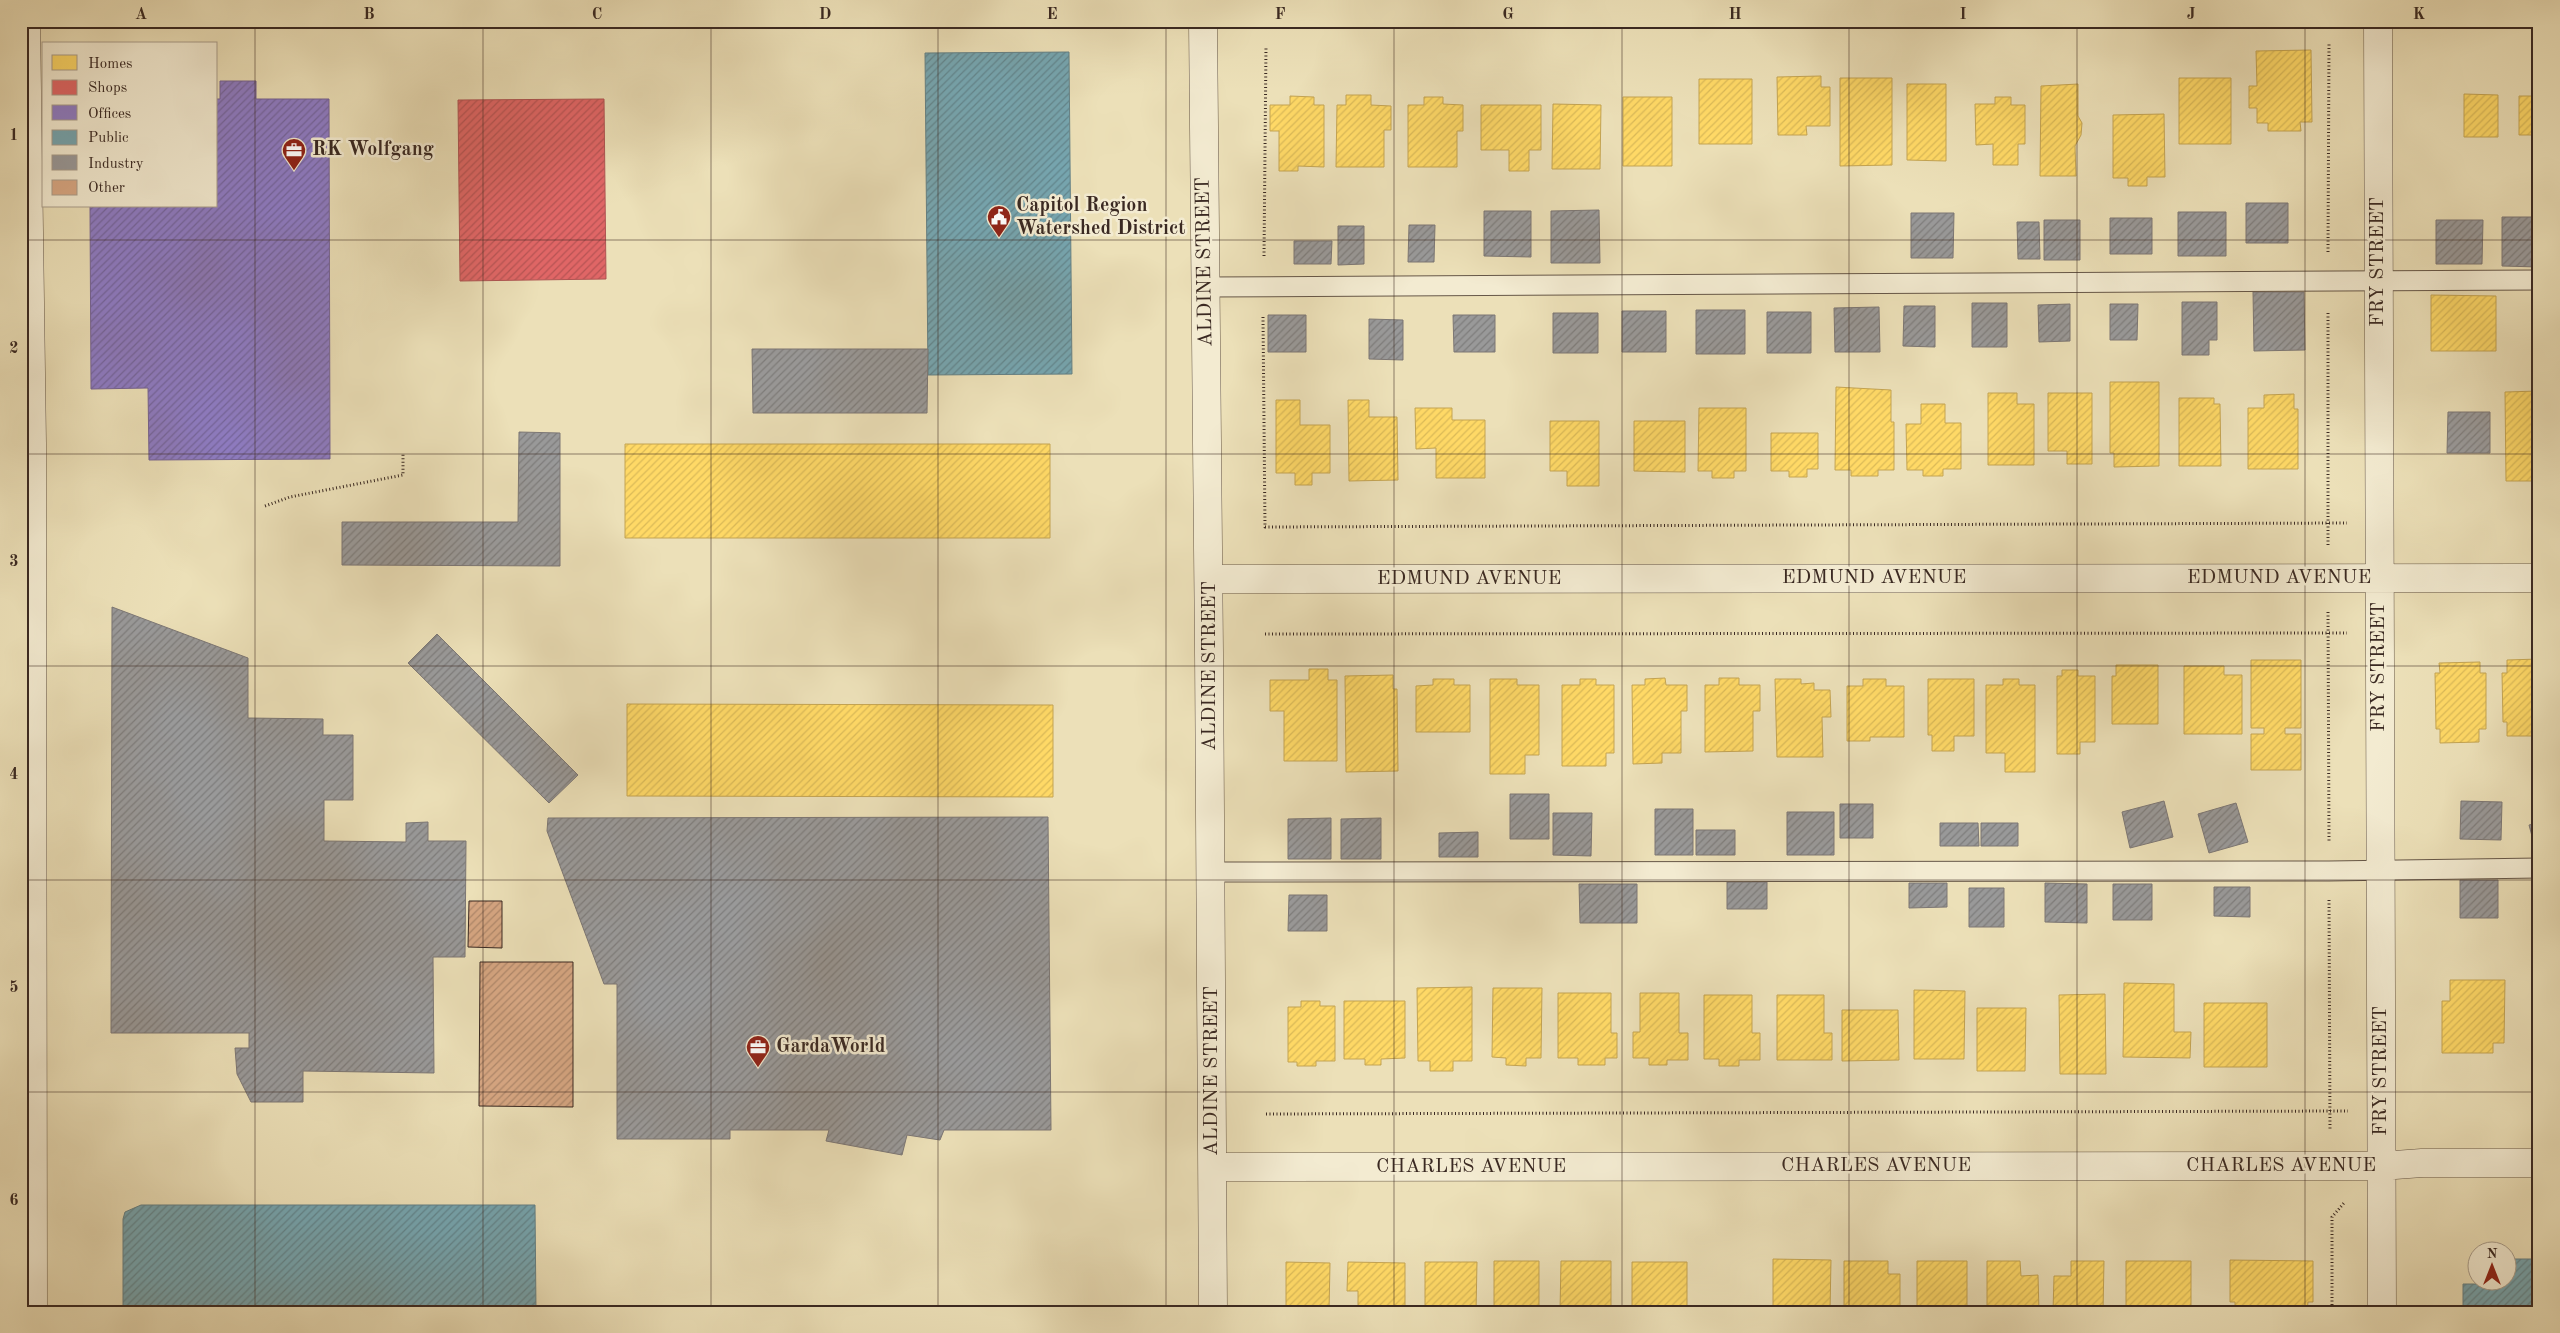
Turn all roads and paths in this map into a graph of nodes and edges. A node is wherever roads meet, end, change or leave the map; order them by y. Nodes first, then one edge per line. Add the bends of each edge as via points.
1 (26, 21) edge
2 (1203, 21) edge
3 (2378, 21) edge
4 (1266, 46) dead end
5 (25, 164) edge
6 (2378, 280) junction
7 (2539, 280) edge
8 (1204, 286) junction
9 (1264, 286) junction
10 (403, 454) dead end
11 (265, 506) dead end
12 (2352, 523) dead end
13 (2379, 578) junction
14 (2539, 578) edge
15 (1210, 579) junction
16 (2352, 633) dead end
17 (1265, 634) dead end
18 (2539, 868) edge
19 (2380, 870) junction
20 (1211, 872) junction
21 (2352, 1111) dead end
22 (1266, 1114) dead end
23 (2539, 1163) edge
24 (2381, 1166) junction
25 (1212, 1167) junction
26 (2344, 1203) dead end
27 (33, 1312) edge
28 (1213, 1312) edge
29 (2332, 1312) edge
30 (2382, 1312) edge

1 - 5 street
2 - 8 street, ALDINE STREET
3 - 6 street, FRY STREET
4 - 9 path
5 - 27 street via 32,443
6 - 7 lane
6 - 9 lane
6 - 13 street, FRY STREET
8 - 9 lane
8 - 15 street, ALDINE STREET
9 - 12 path via 1265,527
10 - 11 path via 403,475 290,497
13 - 14 street, EDMUND AVENUE
13 - 15 street, EDMUND AVENUE
13 - 19 street, FRY STREET
15 - 20 street, ALDINE STREET
16 - 17 path
18 - 19 lane
19 - 20 lane
19 - 24 street, FRY STREET
20 - 25 street, ALDINE STREET
21 - 22 path
23 - 24 street, CHARLES AVENUE
24 - 25 street, CHARLES AVENUE
24 - 30 street, FRY STREET
25 - 28 street, ALDINE STREET
26 - 29 path via 2332,1217

